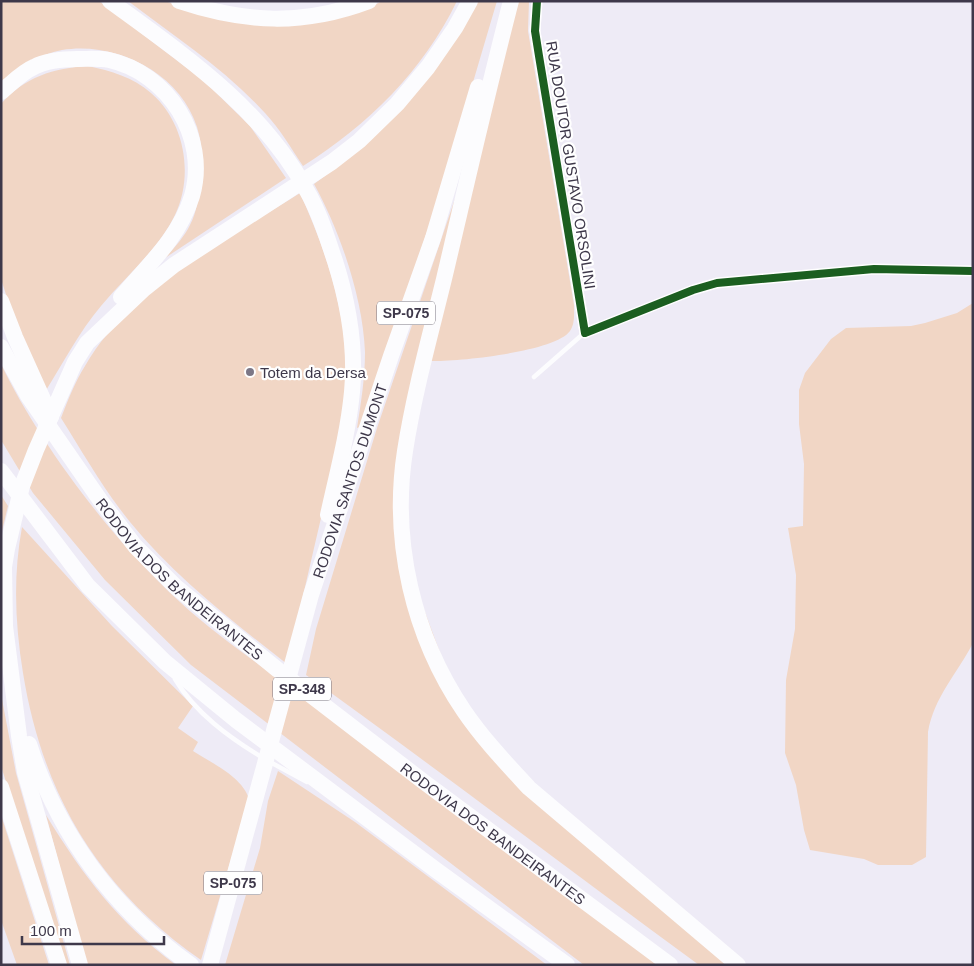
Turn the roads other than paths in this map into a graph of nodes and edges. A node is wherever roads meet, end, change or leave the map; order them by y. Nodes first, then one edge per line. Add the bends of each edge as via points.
1 (110, 1) edge
2 (179, 1) edge
3 (369, 1) edge
4 (470, 1) edge
5 (503, 1) edge
6 (511, 1) edge
7 (537, 1) edge
8 (1, 92) edge
9 (973, 272) edge
10 (1, 301) edge
11 (584, 333) junction
12 (87, 343) junction
13 (1, 347) edge
14 (534, 377) dead end
15 (69, 455) junction
16 (1, 471) edge
17 (311, 595) junction
18 (11, 677) junction
19 (1, 786) edge
20 (59, 965) edge
21 (80, 965) edge
22 (191, 965) edge
23 (210, 965) edge
24 (567, 965) edge
25 (670, 965) edge
26 (738, 965) edge

1 - 17 highway via 196,64 252,115 307,191 329,244 349,320 353,353 352,391 346,436
2 - 3 highway via 226,14 279,20 326,15
4 - 12 highway via 442,49 379,123 332,162 174,265
5 - 17 highway, RODOVIA SANTOS DUMONT / SP-075 via 438,223
6 - 26 highway via 477,132 405,452 401,524 412,594 439,669 463,711 500,758 529,788
7 - 11 street, RUA DOUTOR GUSTAVO ORSOLINI via 535,31
8 - 12 highway via 34,67 71,59 108,60 154,81 177,106 186,125 193,147 195,176 182,221 168,245 107,314
9 - 11 street via 874,269 717,283
10 - 15 highway
11 - 14 lane
12 - 18 highway via 51,413 22,486 4,567 5,626
13 - 15 highway, RODOVIA DOS BANDEIRANTES / SP-348 via 28,396
15 - 25 highway, RODOVIA DOS BANDEIRANTES / SP-348 via 134,546 176,587 424,782
16 - 24 highway via 88,586 165,662 236,720
17 - 23 highway, RODOVIA SANTOS DUMONT / SP-075
18 - 21 highway via 26,772
18 - 22 highway via 37,767 82,856 117,899
19 - 20 highway

